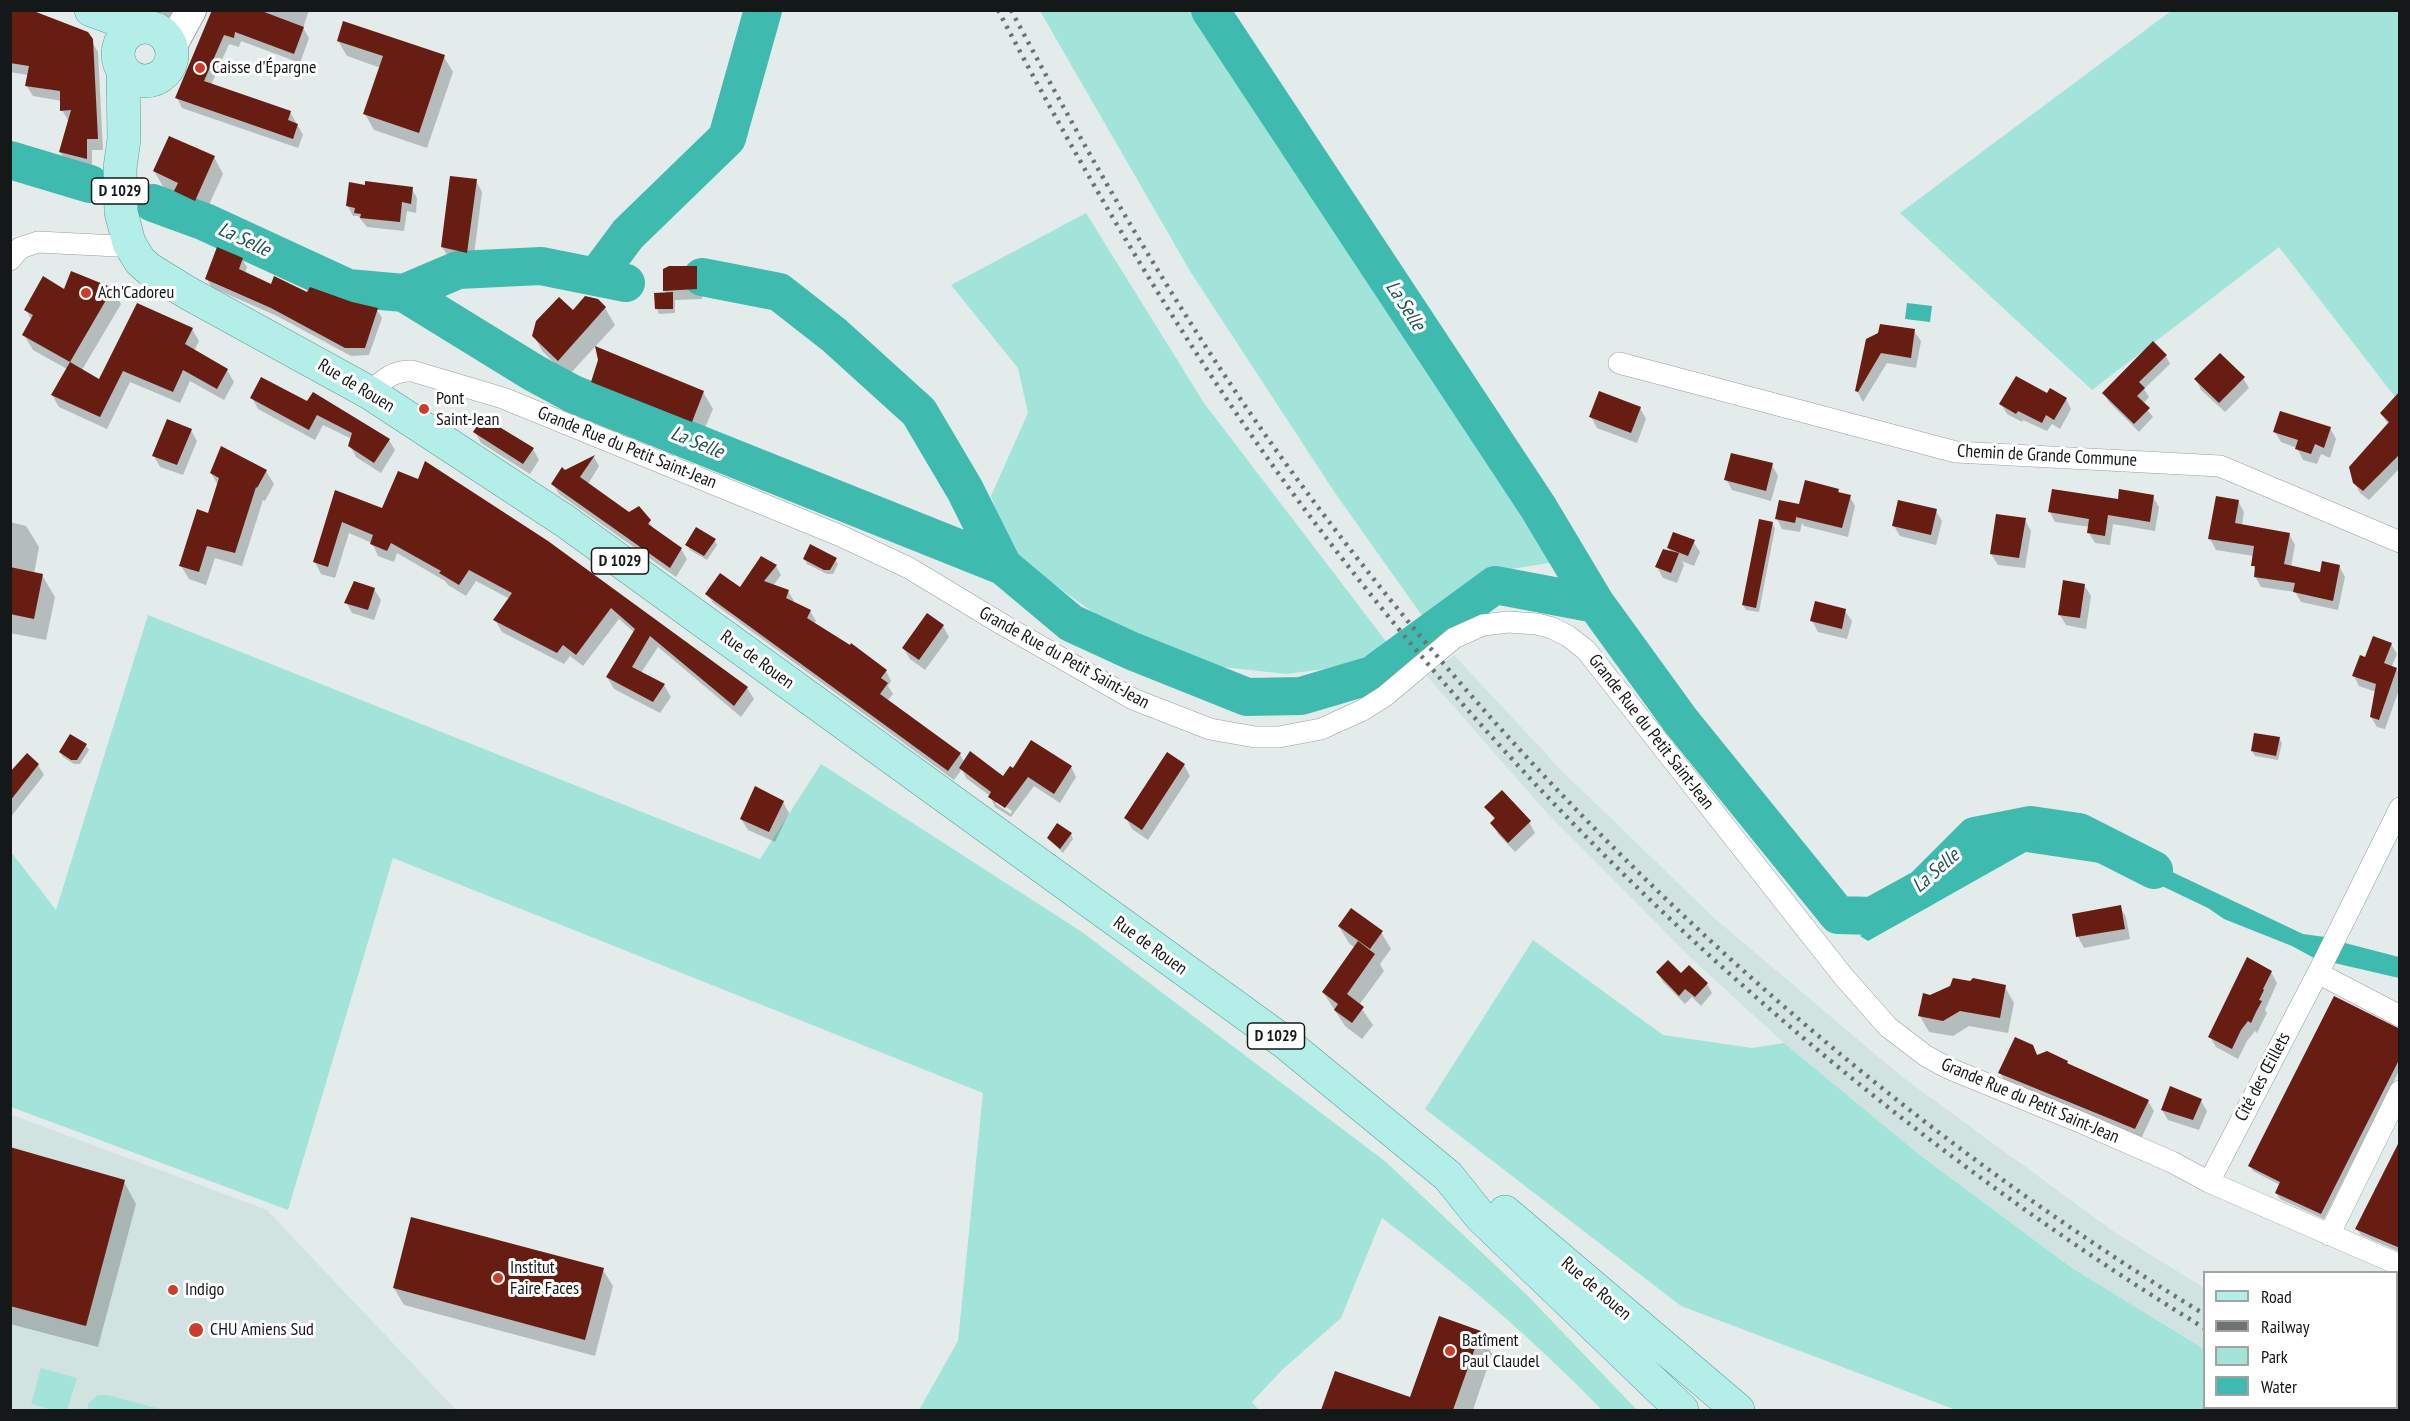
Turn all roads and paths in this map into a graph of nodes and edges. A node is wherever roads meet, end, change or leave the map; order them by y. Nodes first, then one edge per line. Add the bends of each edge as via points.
1 (98, 14) edge
2 (189, 14) edge
3 (141, 44) junction
4 (124, 139) junction
5 (129, 243) junction
6 (10, 260) edge
7 (1618, 363) dead end
8 (370, 393) junction
9 (2400, 542) edge
10 (2400, 808) edge
11 (2321, 968) junction
12 (2400, 1016) edge
13 (2400, 1091) edge
14 (1448, 1176) junction
15 (2209, 1182) junction
16 (2329, 1235) junction
17 (2400, 1265) edge
18 (1641, 1373) junction
19 (1670, 1410) edge
20 (1682, 1410) edge
21 (1738, 1410) edge

1 - 3 main road, D 1029
2 - 3 street
3 - 4 main road, D 1029
3 - 4 main road, D 1029 via 170,64
4 - 5 main road, Rue de Rouen / D 1029 via 120,189
5 - 6 street via 117,246 38,242 20,248
5 - 8 main road, Rue de Rouen / D 1029 via 140,261 167,281
7 - 9 street, Chemin de Grande Commune via 1956,452 2220,466
8 - 14 main road, Rue de Rouen / D 1029 via 565,521 1287,1044
8 - 15 street, Grande Rue du Petit Saint-Jean via 386,377 412,370 503,398 841,536 909,568 1133,699 1231,734 1279,737 1340,722 1385,696 1455,638 1483,625 1524,622 1552,628 1594,659 1842,976 1888,1027 1948,1068 2172,1162
10 - 11 street, Cité des Œillets
11 - 12 street via 2377,1006
11 - 15 street, Cité des Œillets
13 - 16 street
14 - 18 main road, Rue de Rouen / D 1029 via 1480,1216
14 - 21 main road, Rue de Rouen / D 1029 via 1474,1187
15 - 16 street, Grande Rue du Petit Saint-Jean
16 - 17 street, Grande Rue du Petit Saint-Jean
18 - 19 street
18 - 20 main road, Rue de Rouen / D 1029

